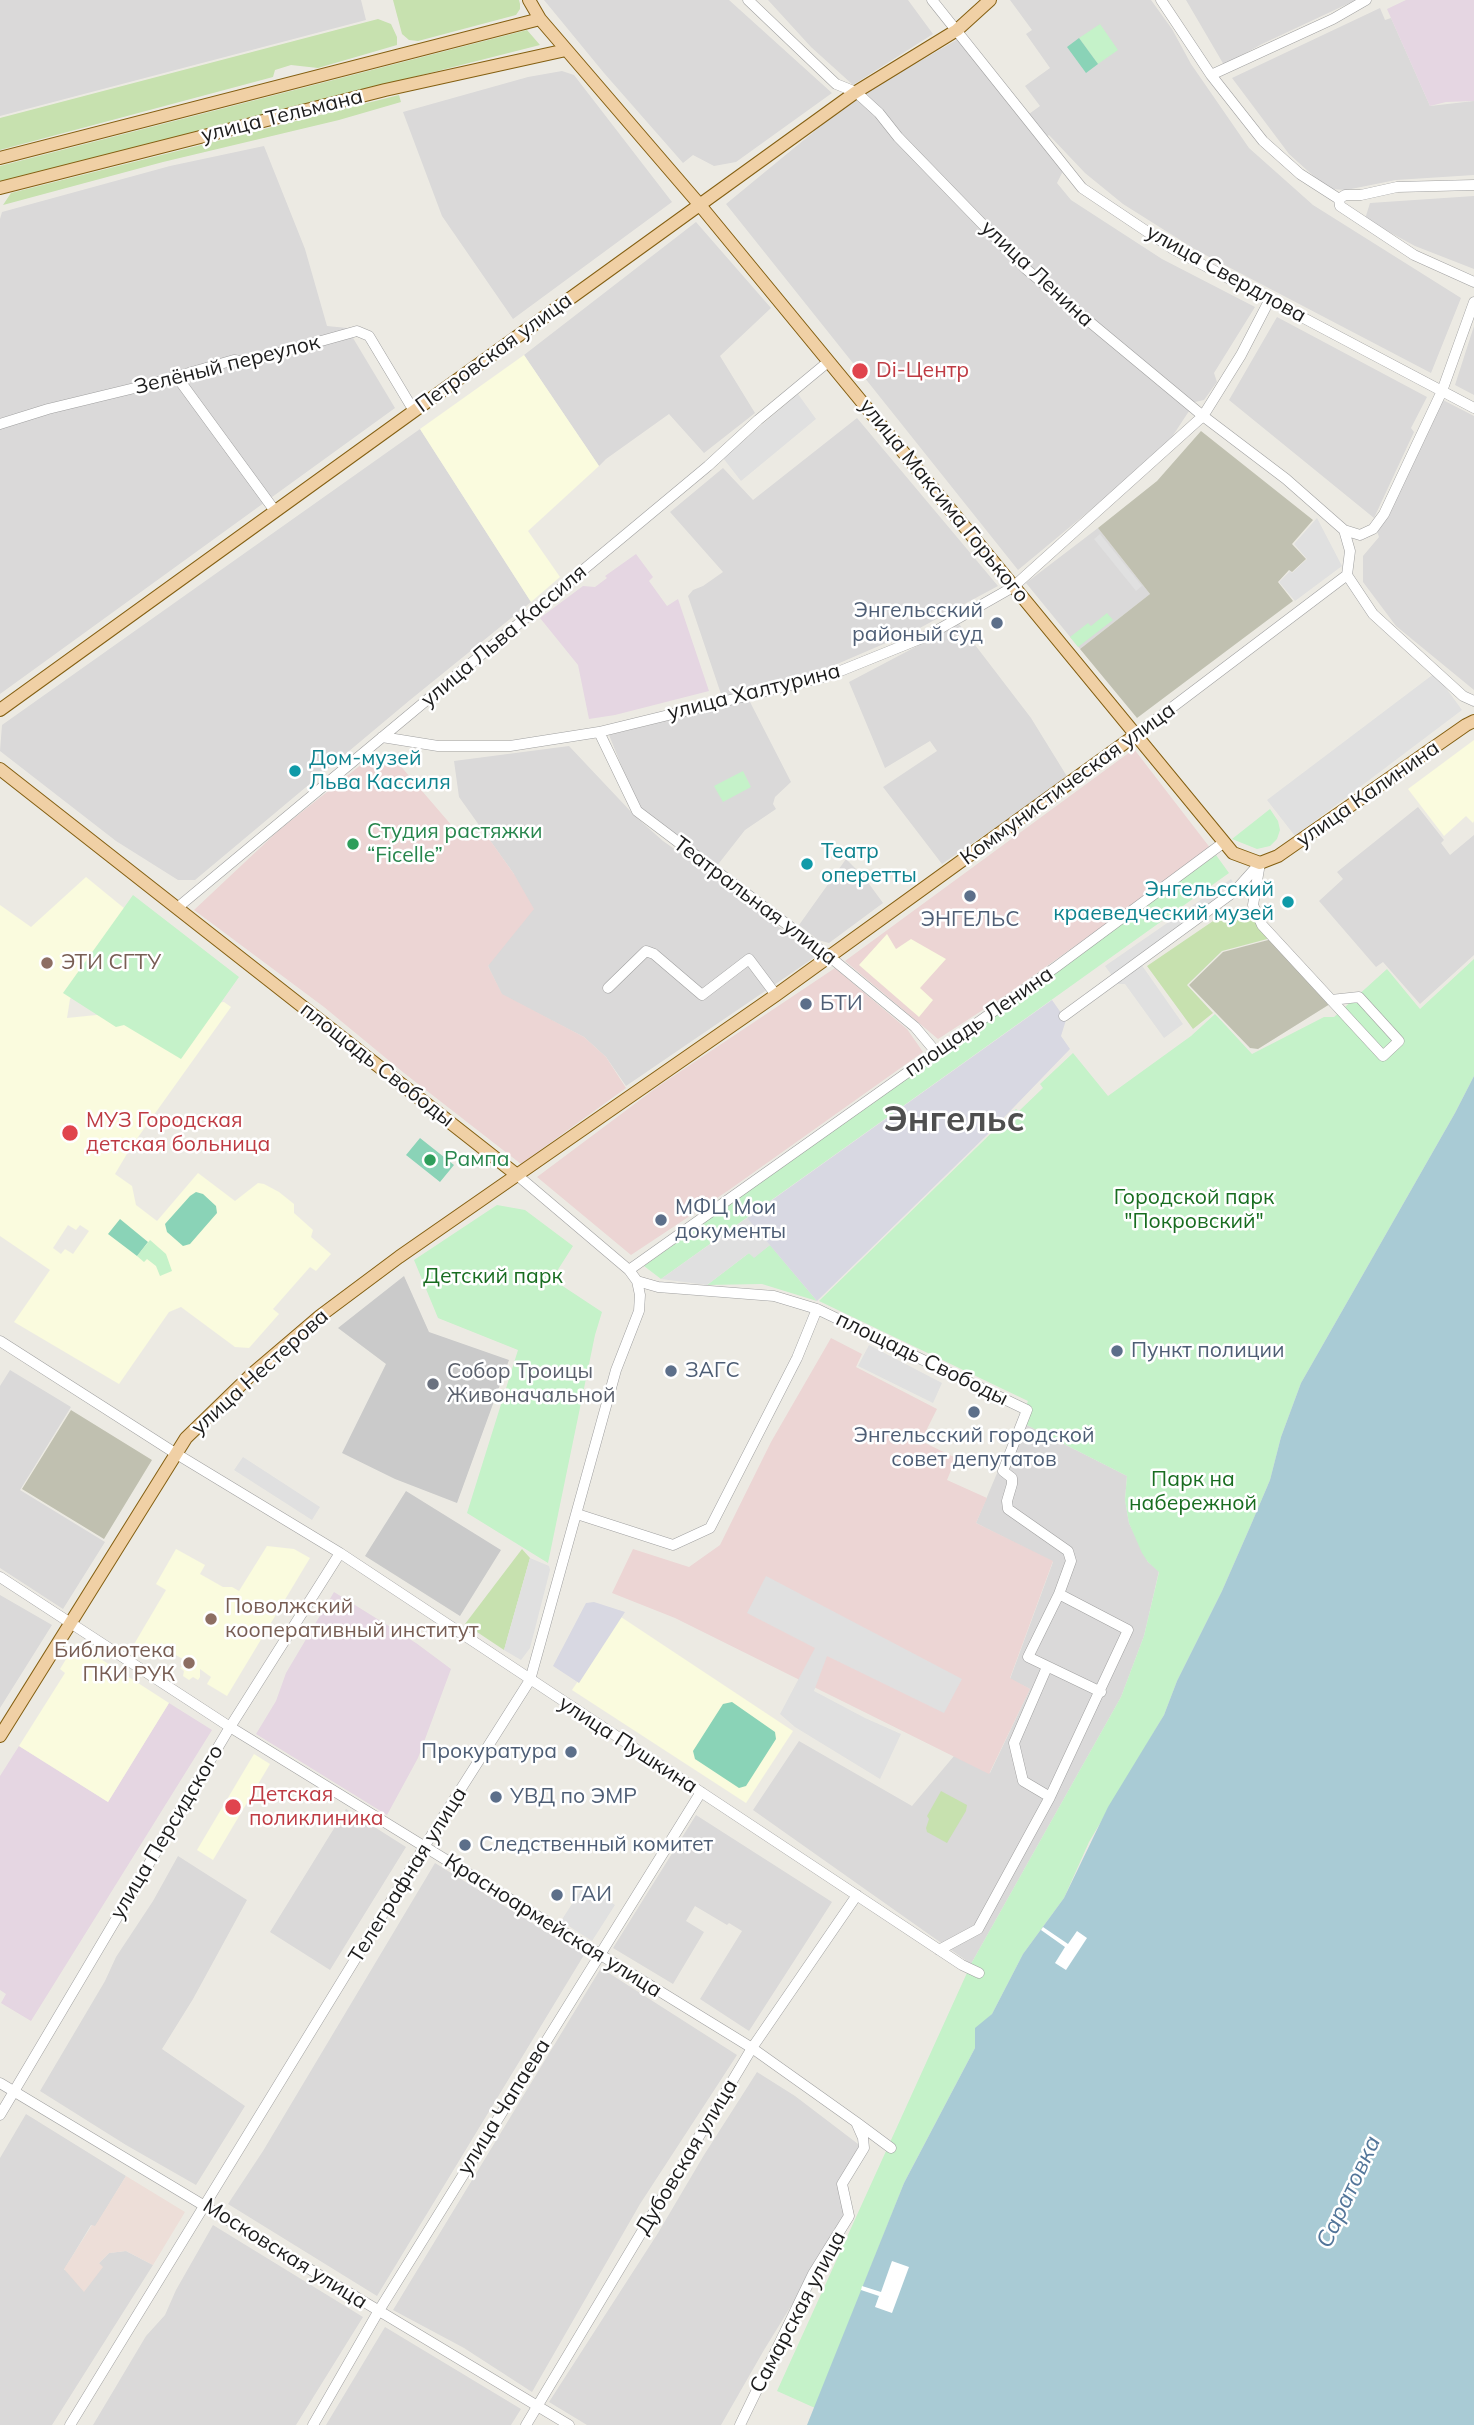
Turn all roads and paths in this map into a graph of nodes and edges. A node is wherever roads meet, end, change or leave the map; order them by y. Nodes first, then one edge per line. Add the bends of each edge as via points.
1 (529, 0) edge
2 (748, 0) edge
3 (932, 0) edge
4 (990, 0) edge
5 (1161, 0) edge
6 (1366, 0) edge
7 (540, 19) junction
8 (957, 30) junction
9 (566, 50) junction
10 (1211, 75) junction
11 (856, 92) junction
12 (0, 158) edge
13 (1474, 186) edge
14 (0, 188) edge
15 (1339, 199) junction
16 (699, 204) junction
17 (1474, 282) edge
18 (1270, 299) junction
19 (1474, 302) edge
20 (828, 362) junction
21 (177, 377) junction
22 (1443, 391) junction
23 (1474, 408) edge
24 (414, 411) junction
25 (1203, 416) junction
26 (0, 424) edge
27 (275, 511) junction
28 (1344, 530) junction
29 (1347, 575) junction
30 (1013, 587) junction
31 (1474, 701) edge
32 (0, 710) edge
33 (1474, 721) edge
34 (599, 732) junction
35 (1137, 734) junction
36 (382, 737) junction
37 (0, 769) edge
38 (1223, 843) junction
39 (1260, 863) junction
40 (177, 908) junction
41 (830, 957) junction
42 (608, 988) dead end
43 (776, 995) junction
44 (1331, 1000) junction
45 (1063, 1016) dead end
46 (936, 1052) junction
47 (517, 1175) junction
48 (629, 1270) junction
49 (637, 1281) junction
50 (817, 1309) junction
51 (0, 1341) edge
52 (175, 1453) junction
53 (577, 1514) junction
54 (340, 1553) junction
55 (0, 1577) edge
56 (1059, 1594) junction
57 (69, 1622) junction
58 (1047, 1667) junction
59 (530, 1680) junction
60 (1101, 1692) junction
61 (230, 1727) junction
62 (0, 1736) edge
63 (701, 1792) junction
64 (1050, 1797) junction
65 (424, 1847) junction
66 (857, 1895) junction
67 (939, 1950) junction
68 (598, 1955) junction
69 (979, 1973) dead end
70 (752, 2048) junction
71 (0, 2084) edge
72 (13, 2092) junction
73 (0, 2115) edge
74 (856, 2122) junction
75 (891, 2148) dead end
76 (206, 2205) junction
77 (378, 2312) junction
78 (537, 2406) junction
79 (70, 2425) edge
80 (313, 2425) edge
81 (526, 2425) edge
82 (569, 2425) edge
83 (740, 2425) edge

1 - 7 main road, улица Максима Горького
2 - 11 street, улица Ленина via 836,84
3 - 8 street, улица Свердлова
4 - 8 main road, Петровская улица
5 - 10 street
6 - 10 street
7 - 9 main road, улица Максима Горького
7 - 12 main road, улица Тельмана
8 - 11 main road, Петровская улица
8 - 18 street, улица Свердлова via 1082,188 1173,248
9 - 14 main road, улица Тельмана via 385,90
9 - 16 main road, улица Максима Горького
10 - 15 street via 1263,141 1300,174
11 - 16 main road, Петровская улица
11 - 25 street, улица Ленина via 1026,269
13 - 15 street via 1397,187
15 - 17 street via 1340,206 1414,255
16 - 20 main road, улица Максима Горького
16 - 24 main road, Петровская улица
18 - 22 street, улица Свердлова
18 - 25 street, улица Халтурина
19 - 22 street
20 - 30 main road, улица Максима Горького
20 - 36 street, улица Льва Кассиля
21 - 24 street, Зелёный переулок via 357,331 369,336
21 - 26 street, Зелёный переулок
21 - 27 street
22 - 23 street, улица Свердлова
22 - 28 street via 1384,514 1373,529 1360,535
24 - 27 main road, Петровская улица
25 - 28 street, улица Ленина
25 - 30 street, улица Халтурина
27 - 32 main road, Петровская улица
28 - 29 street via 1350,551
29 - 31 street via 1373,614
29 - 35 street, Коммунистическая улица
30 - 34 street, улица Халтурина via 928,636 828,676
30 - 35 main road, улица Максима Горького
33 - 39 main road, улица Калинина via 1289,849
34 - 36 street, улица Халтурина via 510,746 438,746
34 - 41 street, Театральная улица via 638,811
35 - 38 main road, улица Максима Горького
35 - 41 main road, Коммунистическая улица
36 - 40 street, улица Льва Кассиля
37 - 40 main road, площадь Свободы
38 - 39 main road, улица Максима Горького via 1233,853
38 - 46 street, площадь Ленина
39 - 44 street via 1253,905 1262,925
39 - 45 street, площадь Ленина via 1235,891
40 - 47 main road, площадь Свободы
41 - 43 main road, Коммунистическая улица
41 - 46 street, Театральная улица via 915,1027
42 - 43 street via 646,951 702,995 749,958
43 - 47 main road, Коммунистическая улица
44 - 44 street via 1359,997 1399,1041 1383,1056
46 - 48 street, площадь Ленина
47 - 48 street, площадь Свободы
47 - 52 main road, улица Нестерова via 320,1316 192,1429
48 - 49 street, площадь Свободы
49 - 50 street, площадь Свободы via 658,1287 774,1296
49 - 53 street, Телеграфная улица via 639,1311 616,1370
50 - 53 street, площадь Свободы via 797,1358 709,1528 673,1545
50 - 56 street, площадь Свободы via 1027,1410 1003,1471 1012,1478 1008,1509 1068,1551 1071,1561
51 - 52 street
52 - 54 street, улица Пушкина
52 - 57 main road, улица Нестерова
53 - 59 street, Телеграфная улица
54 - 59 street, улица Пушкина
54 - 61 street, улица Персидского
55 - 57 street, Красноармейская улица
56 - 58 street via 1028,1657
56 - 60 street via 1128,1630
57 - 61 street, Красноармейская улица
57 - 62 main road, улица Нестерова
58 - 60 street
58 - 64 street via 1014,1743 1023,1781
59 - 63 street, улица Пушкина
59 - 65 street, Телеграфная улица
60 - 64 street
61 - 65 street, Красноармейская улица
61 - 72 street, улица Персидского
63 - 66 street, улица Пушкина
63 - 68 street, улица Чапаева
64 - 67 street via 978,1929
65 - 68 street, Красноармейская улица
65 - 76 street, Телеграфная улица
66 - 67 street, улица Пушкина
66 - 70 street, Дубовская улица
67 - 69 street, улица Пушкина
68 - 70 street, Красноармейская улица
68 - 77 street, улица Чапаева
70 - 74 street, Красноармейская улица
70 - 78 street, Дубовская улица
71 - 72 street, Московская улица
72 - 73 street, улица Персидского
72 - 76 street, Московская улица
74 - 75 street
74 - 83 street, Самарская улица via 864,2148 842,2184 849,2216 813,2274
76 - 77 street, Московская улица
76 - 79 street, Телеграфная улица
77 - 78 street, Московская улица
77 - 80 street, улица Чапаева
78 - 81 street, Дубовская улица
78 - 82 street, Московская улица

